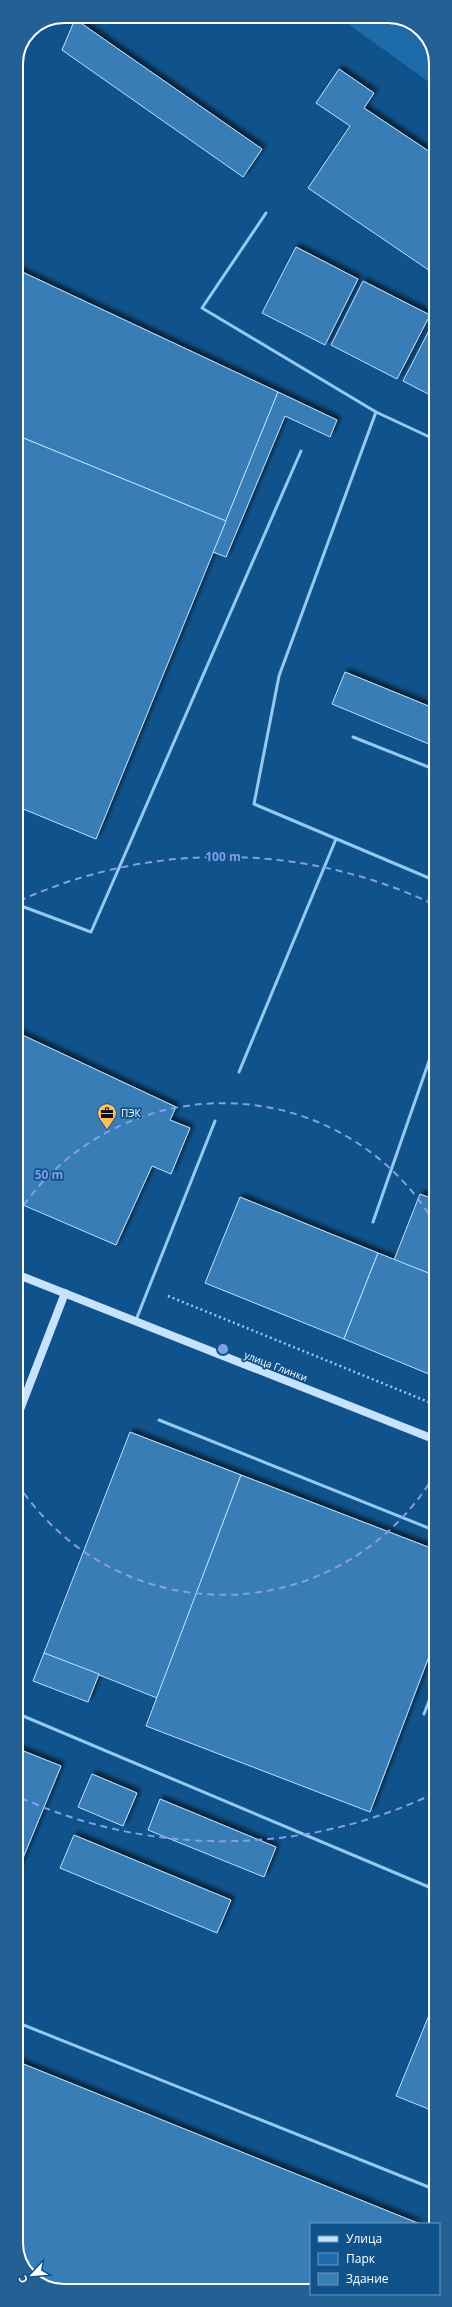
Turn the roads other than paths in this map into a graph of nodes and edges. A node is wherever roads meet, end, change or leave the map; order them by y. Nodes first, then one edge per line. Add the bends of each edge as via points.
1 (266, 213) dead end
2 (376, 412) junction
3 (429, 437) edge
4 (301, 451) dead end
5 (353, 737) dead end
6 (429, 767) edge
7 (336, 839) junction
8 (429, 878) edge
9 (23, 907) edge
10 (429, 1061) edge
11 (239, 1072) dead end
12 (214, 1121) dead end
13 (373, 1222) dead end
14 (23, 1277) edge
15 (65, 1293) junction
16 (135, 1321) junction
17 (23, 1402) edge
18 (159, 1420) dead end
19 (429, 1437) edge
20 (429, 1528) edge
21 (429, 1701) edge
22 (424, 1714) dead end
23 (23, 1716) edge
24 (429, 1887) edge
25 (23, 2025) edge
26 (429, 2187) edge

1 - 2 lane via 202,308
2 - 3 lane
2 - 7 lane via 279,676 254,804
4 - 9 lane via 91,932
5 - 6 lane
7 - 8 lane
7 - 11 lane
10 - 13 lane
12 - 16 lane
14 - 15 main road, улица Глинки
15 - 16 main road, улица Глинки
15 - 17 main road
16 - 19 main road, улица Глинки
18 - 20 lane
21 - 22 lane
23 - 24 lane
25 - 26 lane

